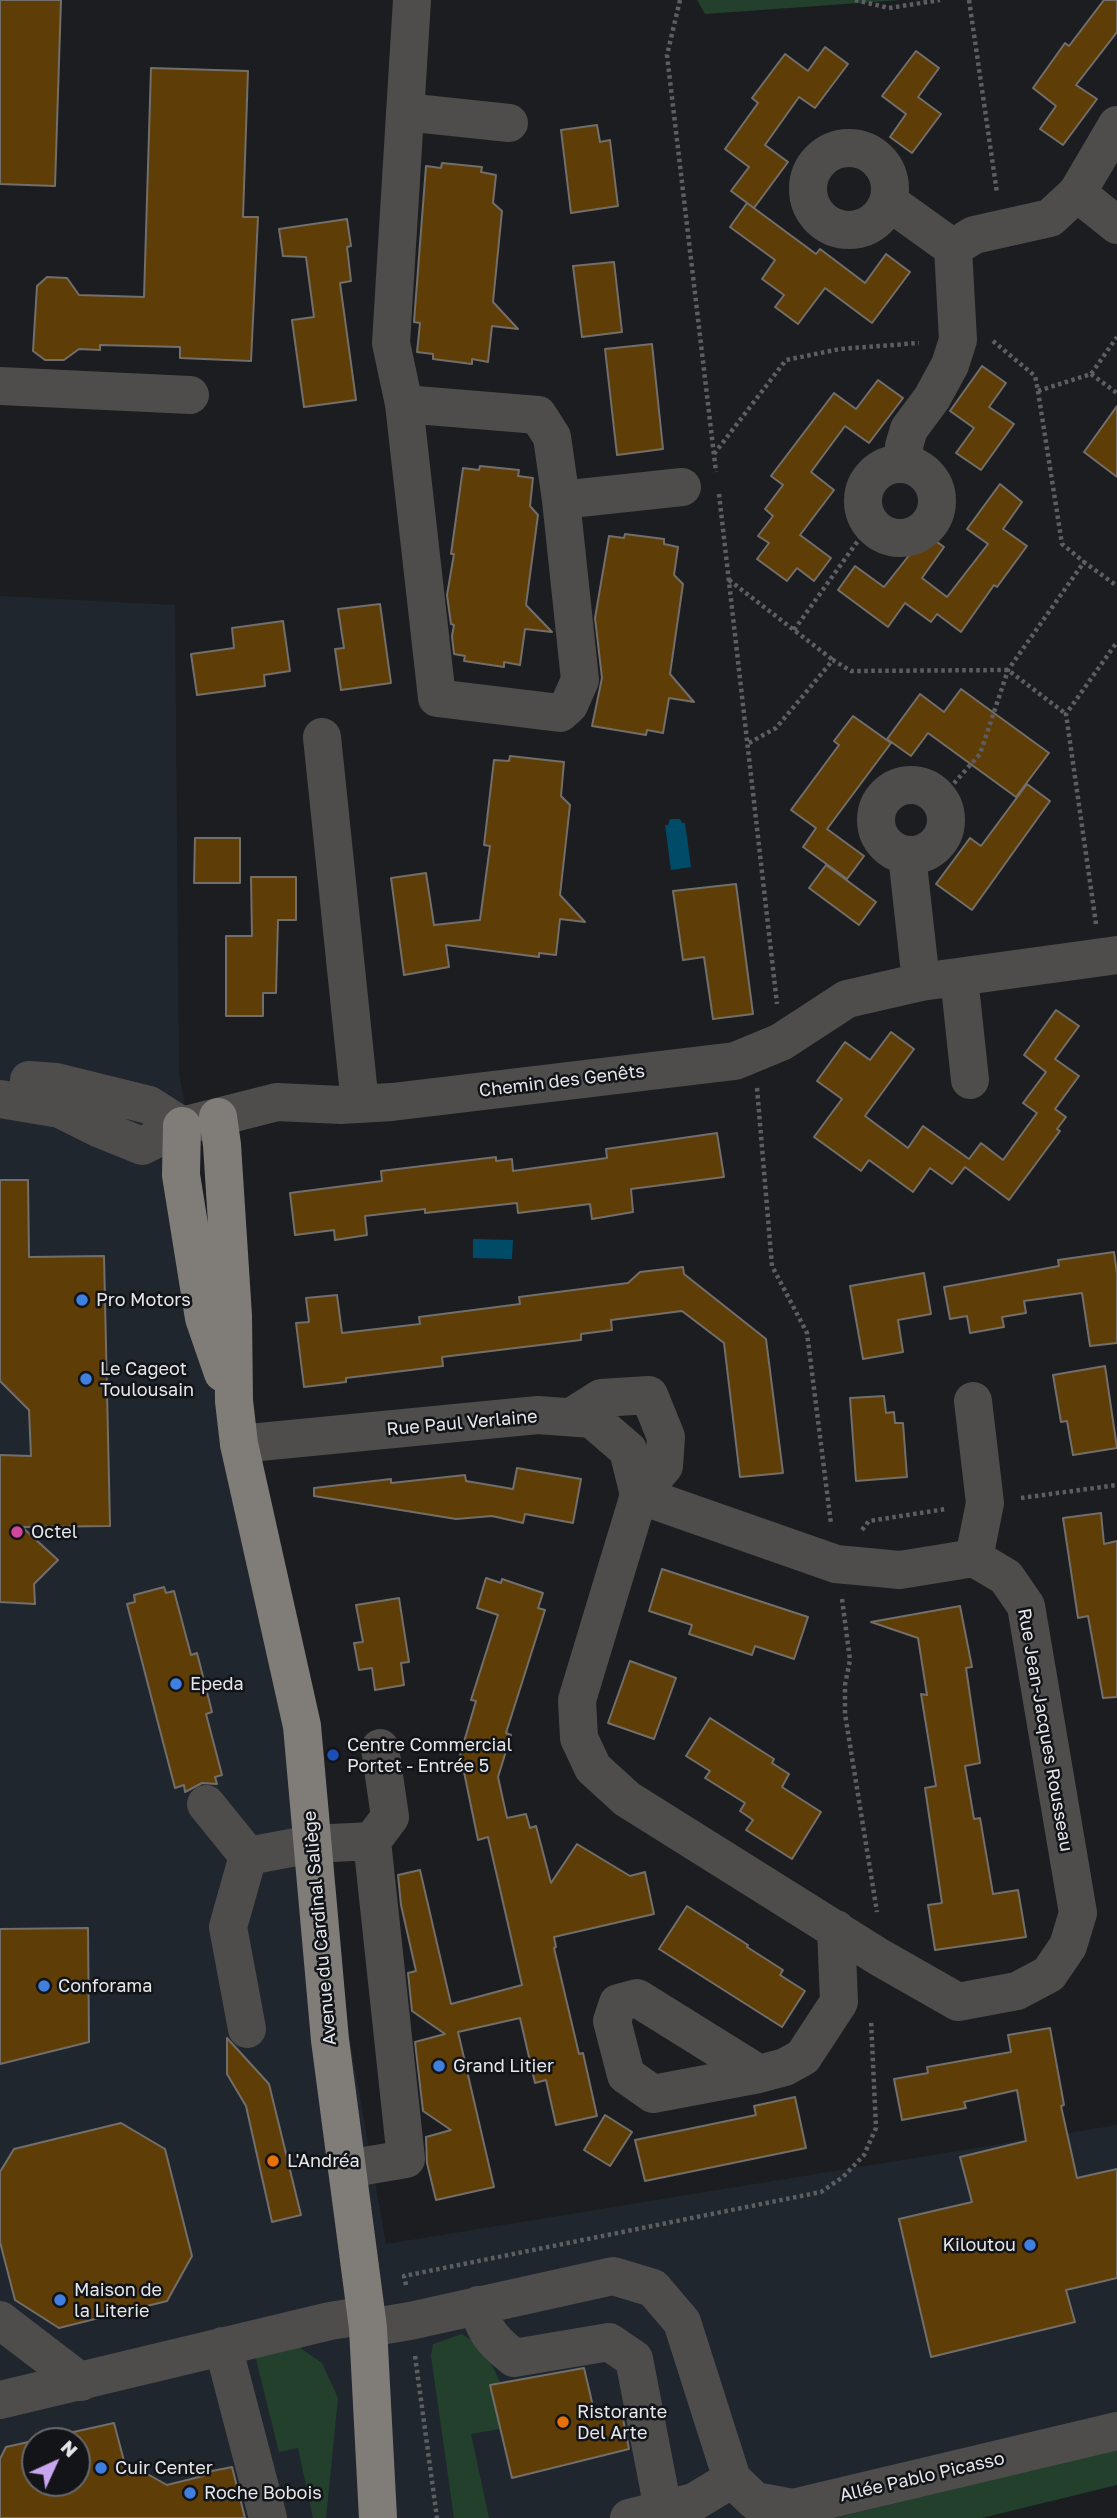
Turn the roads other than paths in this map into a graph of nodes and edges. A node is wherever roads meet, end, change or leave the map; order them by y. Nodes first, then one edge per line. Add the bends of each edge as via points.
1 (412, 0) edge
2 (405, 112) junction
3 (509, 123) dead end
4 (1117, 125) edge
5 (1077, 193) junction
6 (889, 202) dead end
7 (1117, 225) edge
8 (953, 248) junction
9 (0, 386) edge
10 (190, 395) dead end
11 (404, 404) junction
12 (905, 463) junction
13 (706, 486) road end
14 (562, 500) junction
15 (321, 737) dead end
16 (907, 855) junction
17 (1109, 956) edge
18 (959, 977) junction
19 (920, 982) junction
20 (0, 1078) edge
21 (970, 1080) dead end
22 (0, 1099) edge
23 (360, 1104) junction
24 (200, 1122) junction
25 (973, 1401) dead end
26 (571, 1418) junction
27 (239, 1444) junction
28 (639, 1495) junction
29 (974, 1558) junction
30 (380, 1748) dead end
31 (206, 1804) dead end
32 (372, 1841) junction
33 (312, 1844) junction
34 (248, 1856) junction
35 (836, 1929) junction
36 (247, 2029) dead end
37 (759, 2074) dead end
38 (347, 2169) junction
39 (478, 2305) junction
40 (0, 2320) edge
41 (368, 2321) junction
42 (223, 2346) junction
43 (81, 2382) junction
44 (0, 2400) edge
45 (1117, 2431) edge
46 (376, 2460) junction
47 (732, 2479) junction
48 (646, 2514) edge
49 (268, 2518) edge
50 (361, 2518) edge
51 (378, 2518) edge

1 - 2 street
2 - 3 street
2 - 11 street via 391,342
4 - 5 street
5 - 7 street
5 - 8 street via 1050,218 974,235
6 - 8 street
8 - 12 street via 958,340 932,398 909,429
9 - 10 street
11 - 14 street via 538,415 552,437
11 - 14 street via 437,698 560,713 569,705 580,680
12 - 12 street via 884,466 867,483 862,500 870,524 889,537 906,538 925,530 937,512 937,488 922,469
13 - 14 street
15 - 23 street
16 - 16 street via 926,853 941,839 947,819 940,799 920,785 904,784 888,792 876,811 876,830 889,848
16 - 19 street
17 - 18 street, Chemin des Genêts
18 - 19 street, Chemin des Genêts
18 - 21 street
19 - 23 street, Chemin des Genêts via 847,999 781,1042 734,1061
20 - 24 street via 56,1082
22 - 24 street, Chemin des Genêts via 61,1108 142,1146
23 - 24 street, Chemin des Genêts via 277,1102
24 - 27 main road, Avenue du Cardinal Saliège via 222,1144
25 - 29 street via 985,1503
26 - 27 street, Rue Paul Verlaine via 538,1415
26 - 28 street, Rue Paul Verlaine via 592,1419 628,1450
26 - 28 street via 601,1398 649,1395 666,1437 664,1466
27 - 33 main road, Avenue du Cardinal Saliège via 302,1726
28 - 29 street via 836,1564 900,1570
28 - 35 street, Rue Jean-Jacques Rousseau via 577,1700 579,1738 593,1768 627,1799
29 - 35 street, Rue Jean-Jacques Rousseau via 1006,1577 1026,1606 1078,1913 1068,1946 1049,1974 1017,1991 958,2002
30 - 32 street via 390,1817
31 - 34 street
32 - 33 street
32 - 38 street via 406,2159
33 - 34 street
33 - 38 main road, Avenue du Cardinal Saliège
34 - 36 street via 228,1927
35 - 37 street via 839,2002 803,2057
38 - 41 main road, Avenue du Cardinal Saliège
39 - 41 street
39 - 47 street via 613,2276 653,2288 682,2322
39 - 48 street via 494,2342 514,2358 609,2342 634,2359
40 - 43 street
41 - 42 street via 330,2321
41 - 46 main road, Avenue du Cardinal Saliège
42 - 43 street
42 - 49 street
43 - 44 street
45 - 47 street, Allée Pablo Picasso via 793,2508 755,2501
46 - 50 main road
46 - 51 main road, Avenue du Cardinal Saliège
47 - 48 street via 694,2502

